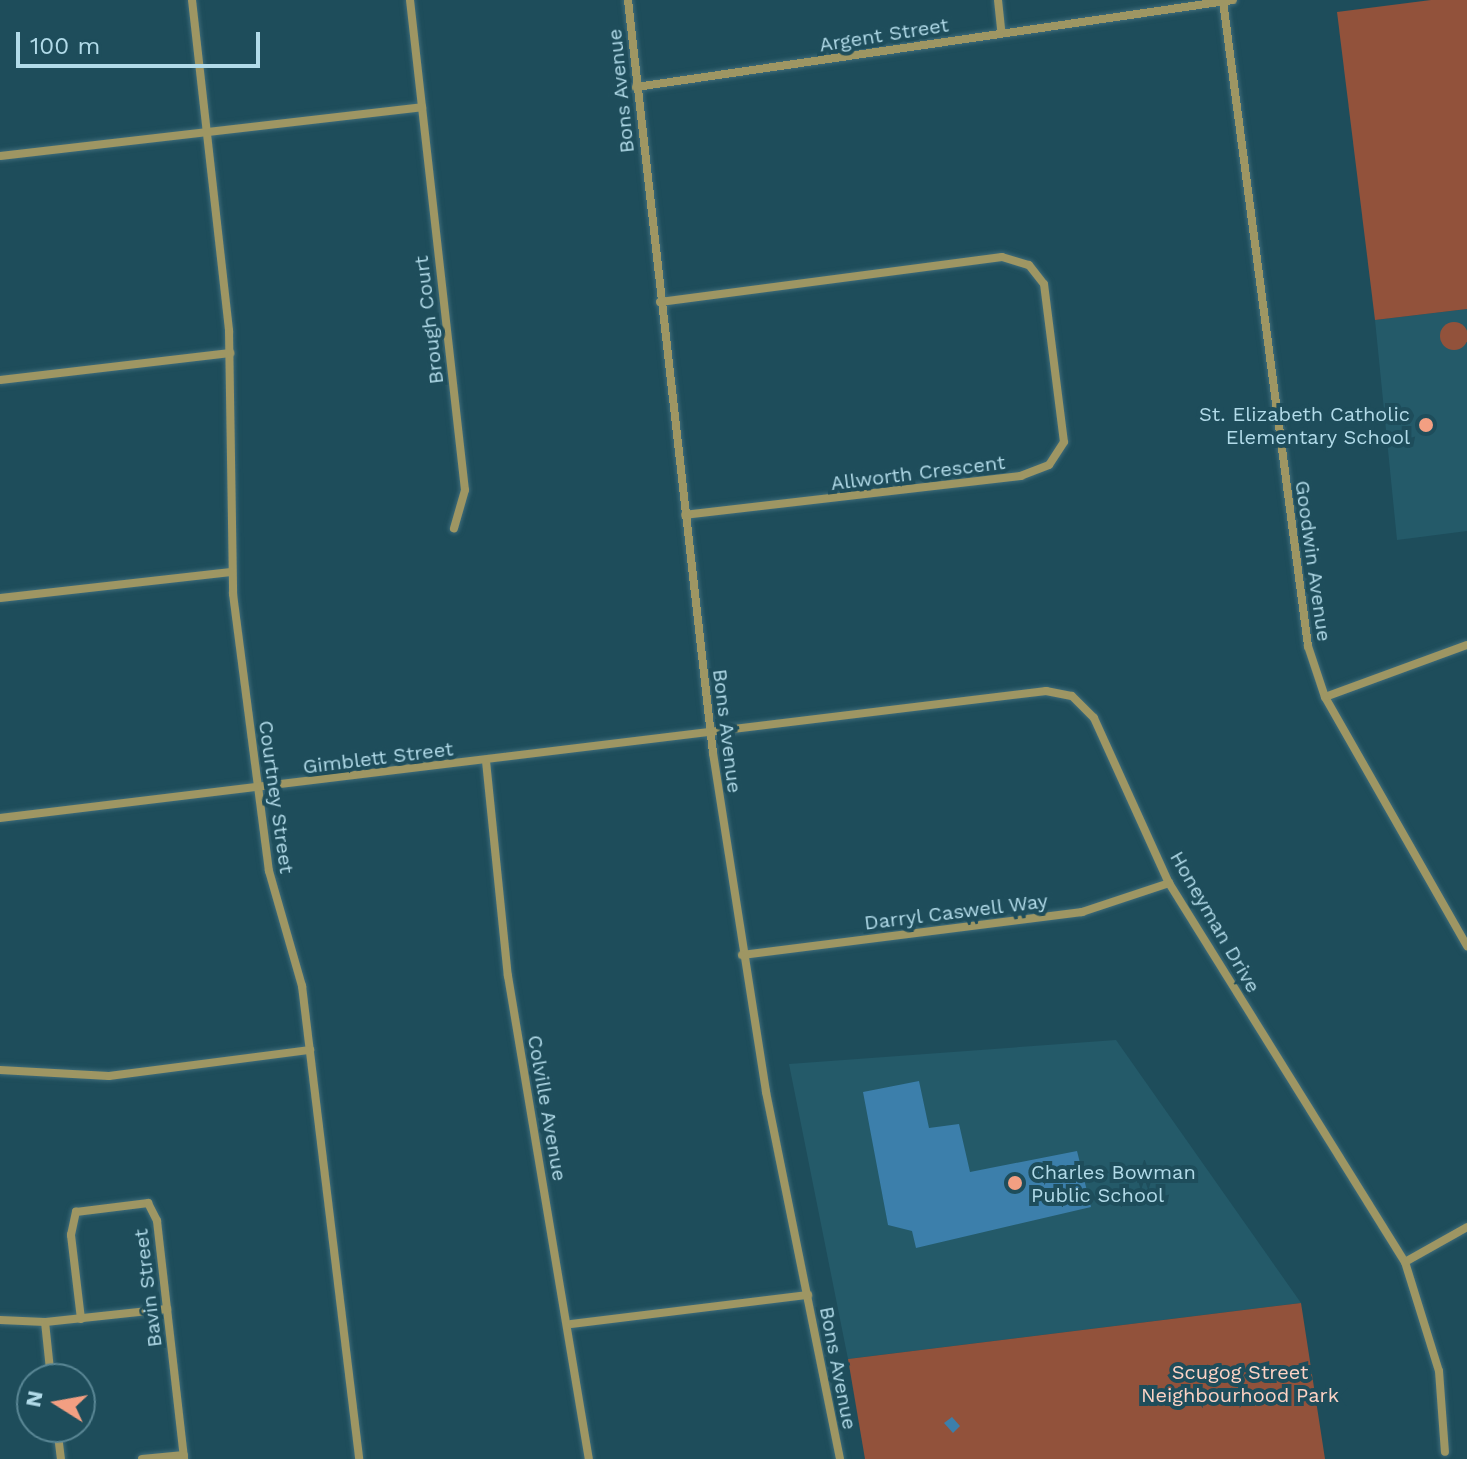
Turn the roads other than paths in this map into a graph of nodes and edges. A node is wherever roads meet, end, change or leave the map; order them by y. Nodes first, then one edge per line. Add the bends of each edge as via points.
1 (192, 0) edge
2 (410, 0) edge
3 (628, 0) edge
4 (998, 0) edge
5 (1233, 0) edge
6 (1223, 1) edge
7 (1001, 30) junction
8 (636, 87) junction
9 (422, 107) junction
10 (209, 133) junction
11 (0, 156) edge
12 (660, 302) junction
13 (230, 353) junction
14 (0, 380) edge
15 (685, 515) junction
16 (454, 528) dead end
17 (232, 572) junction
18 (0, 598) edge
19 (1467, 645) edge
20 (1325, 697) junction
21 (711, 737) junction
22 (486, 761) junction
23 (257, 788) junction
24 (0, 818) edge
25 (1169, 883) junction
26 (1467, 946) edge
27 (742, 955) junction
28 (310, 1050) junction
29 (0, 1070) edge
30 (1467, 1227) edge
31 (1405, 1262) junction
32 (808, 1295) junction
33 (167, 1309) junction
34 (81, 1319) junction
35 (0, 1320) edge
36 (45, 1322) junction
37 (571, 1324) junction
38 (49, 1363) edge
39 (1445, 1452) dead end
40 (184, 1457) edge
41 (142, 1459) edge
42 (359, 1459) edge
43 (589, 1459) edge
44 (840, 1459) edge

1 - 10 street, Courtney Street
2 - 9 street, Brough Court
3 - 8 street, Bons Avenue
4 - 7 street
5 - 6 street, Argent Street
6 - 7 street, Argent Street
6 - 20 street, Goodwin Avenue via 1308,646
7 - 8 street, Argent Street
8 - 12 street, Bons Avenue
9 - 10 street
9 - 16 street, Brough Court via 465,490
10 - 11 street
10 - 13 street, Courtney Street
12 - 15 street, Bons Avenue
12 - 15 street, Allworth Crescent via 1002,257 1029,265 1044,284 1064,442 1049,465 1021,476
13 - 14 street
13 - 17 street, Courtney Street
15 - 21 street, Bons Avenue
17 - 18 street
17 - 23 street, Courtney Street
19 - 20 street
20 - 26 street, Goodwin Avenue
21 - 22 street, Gimblett Street
21 - 25 street, Honeyman Drive via 1046,691 1072,696 1094,718
21 - 27 street, Bons Avenue
22 - 23 street, Gimblett Street
22 - 37 street, Colville Avenue via 508,976
23 - 24 street, Gimblett Street
23 - 28 street, Courtney Street
25 - 27 street, Darryl Caswell Way via 1082,912
25 - 31 street, Honeyman Drive
27 - 32 street, Bons Avenue
28 - 29 street via 109,1076
28 - 42 street, Courtney Street
30 - 31 street
31 - 39 street, Honeyman Drive via 1439,1371
32 - 37 street
32 - 44 street, Bons Avenue
33 - 34 street
33 - 34 street, Bavin Street via 155,1211 138,1200 86,1206 71,1222
33 - 40 street, Bavin Street
34 - 36 street
35 - 36 street
36 - 38 street
37 - 43 street, Colville Avenue
40 - 41 street

